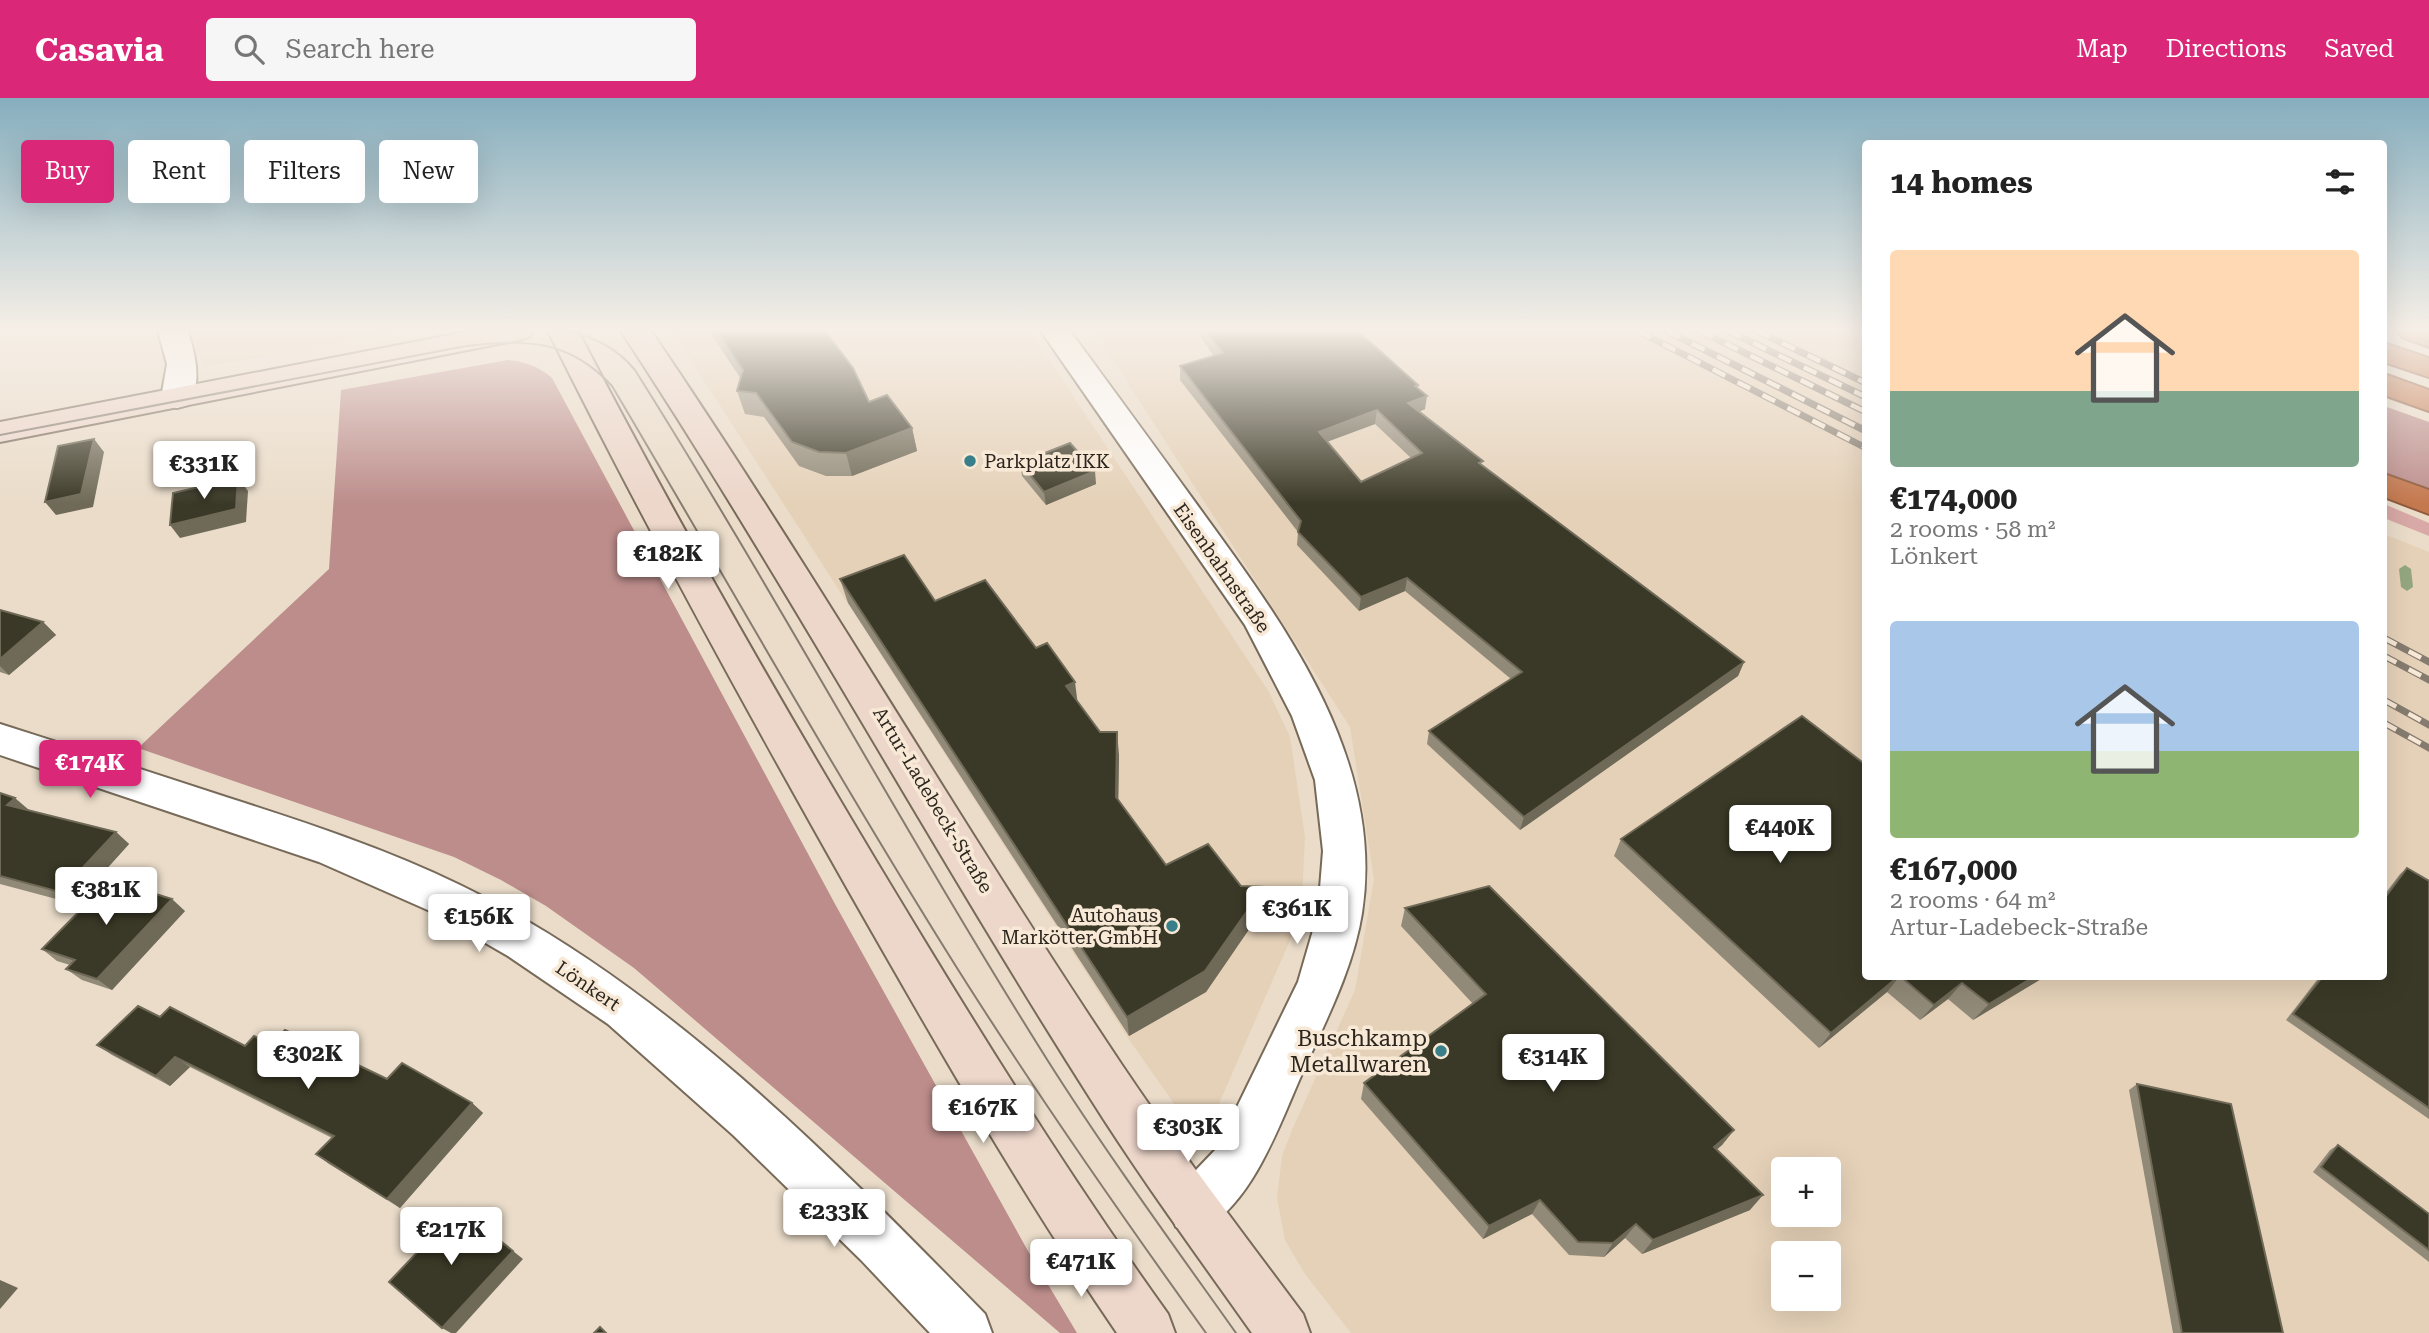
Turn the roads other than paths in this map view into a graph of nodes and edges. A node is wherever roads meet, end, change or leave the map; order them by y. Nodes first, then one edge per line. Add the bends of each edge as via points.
1 (178, 389) edge
2 (225, 389) edge
3 (592, 389) edge
4 (673, 389) edge
5 (1096, 389) edge
6 (2396, 389) edge
7 (177, 398) junction
8 (2429, 401) edge
9 (0, 432) edge
10 (2387, 486) edge
11 (2429, 503) edge
12 (0, 739) edge
13 (1194, 1209) junction
14 (966, 1333) edge
15 (1150, 1333) edge
16 (1284, 1333) edge

1 - 7 street
2 - 7 street
3 - 15 street via 795,760 953,1031 1072,1223
4 - 13 street, Artur-Ladebeck-Straße via 884,720 1085,1049
5 - 13 street, Eisenbahnstraße via 1260,618 1311,716 1335,780 1344,851 1340,914 1320,982 1234,1166
6 - 8 highway
7 - 9 street
10 - 11 highway
12 - 14 street, Lönkert via 332,849 445,898 523,942 624,1009 750,1119
13 - 16 street, Artur-Ladebeck-Straße

